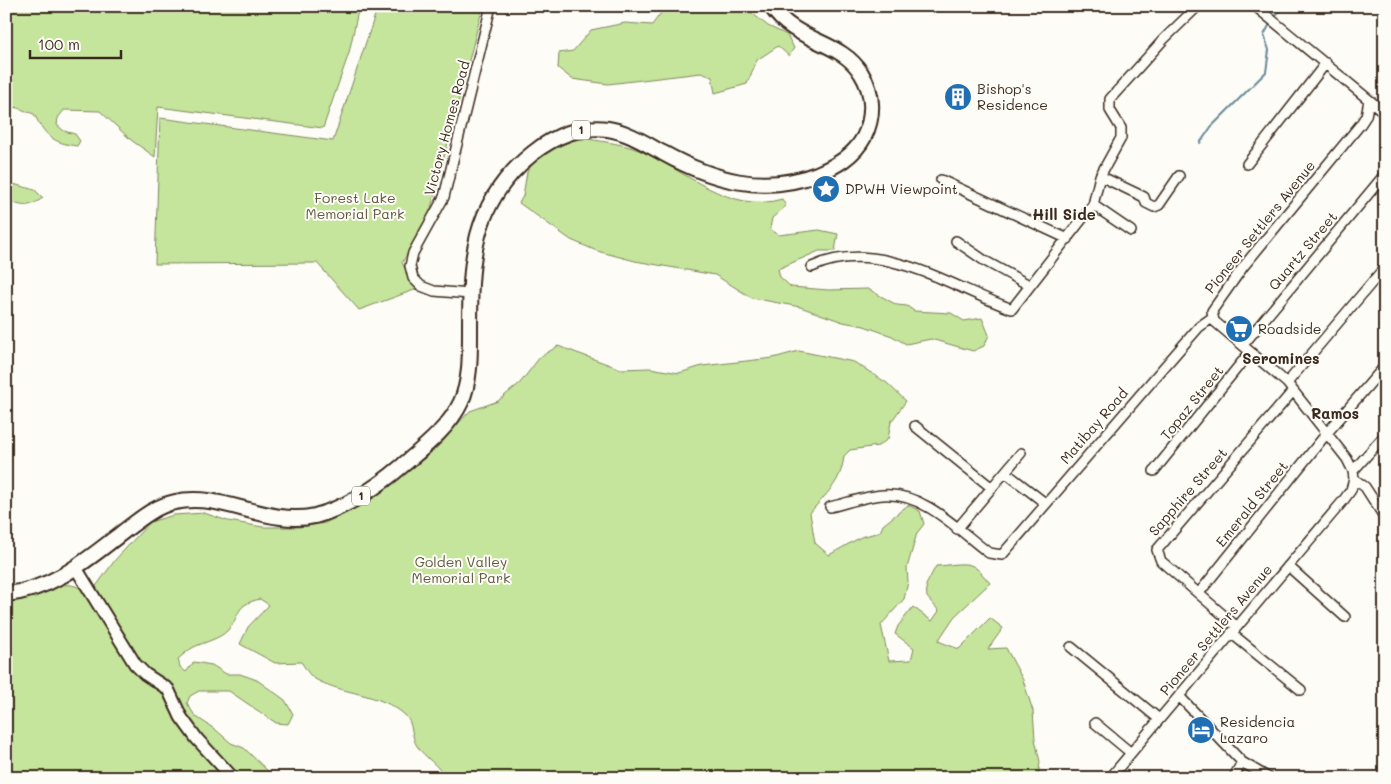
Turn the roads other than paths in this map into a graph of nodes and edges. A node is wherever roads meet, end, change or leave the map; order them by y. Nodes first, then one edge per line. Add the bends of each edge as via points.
1 (491, 6) edge
2 (771, 6) edge
3 (1198, 6) edge
4 (1256, 6) edge
5 (1326, 63) junction
6 (1369, 100) junction
7 (1385, 113) edge
8 (1247, 164) dead end
9 (1385, 174) edge
10 (1100, 176) junction
11 (1180, 176) dead end
12 (941, 180) dead end
13 (1093, 205) junction
14 (1131, 231) dead end
15 (1068, 239) junction
16 (956, 241) dead end
17 (1385, 267) edge
18 (812, 268) dead end
19 (1029, 285) junction
20 (470, 294) junction
21 (1213, 317) junction
22 (1243, 345) junction
23 (1250, 352) junction
24 (1385, 366) edge
25 (1287, 383) junction
26 (1293, 391) junction
27 (915, 426) dead end
28 (1327, 432) junction
29 (1385, 435) edge
30 (1021, 453) dead end
31 (1154, 471) dead end
32 (1005, 472) junction
33 (1354, 475) junction
34 (992, 488) junction
35 (1045, 503) junction
36 (830, 507) dead end
37 (1385, 518) edge
38 (957, 529) junction
39 (1288, 566) junction
40 (76, 568) junction
41 (1199, 593) junction
42 (6, 594) edge
43 (1345, 617) dead end
44 (1234, 630) junction
45 (1071, 647) dead end
46 (1301, 690) dead end
47 (1179, 696) junction
48 (1160, 719) junction
49 (1095, 723) dead end
50 (1131, 753) junction
51 (1242, 762) junction
52 (1235, 775) dead end
53 (233, 778) edge
54 (1110, 778) edge
55 (1269, 778) edge

1 - 20 street, Victory Homes Road via 444,197 413,253 410,266 421,286 440,292
2 - 20 highway, 1 via 792,29 850,59 864,77 870,94 871,117 862,141 852,154 833,167 804,178 773,184 739,183 702,173 620,131 596,128 572,132 546,142 529,156 511,174 495,198 475,243
3 - 10 street via 1110,99 1110,110 1121,128 1121,138
4 - 5 street via 1266,18
5 - 6 street
5 - 8 street
6 - 7 street
6 - 21 street, Pioneer Settlers Avenue via 1366,116 1360,125 1229,285 1213,307
9 - 22 street, Quartz Street
10 - 11 street via 1138,193 1154,207 1159,205
10 - 13 street
12 - 15 street
13 - 14 street
13 - 15 street
15 - 19 street
16 - 19 street
17 - 25 street
18 - 19 street via 844,257 893,263 930,272 1012,309
20 - 40 highway, 1 via 469,371 461,401 438,433 370,492 346,505 316,515 291,518 200,500 175,502 147,514
21 - 22 street
21 - 35 street, Matibay Road via 1199,327
22 - 23 street
23 - 25 street
23 - 31 street, Topaz Street
24 - 28 street, Emerald Street
25 - 26 street
26 - 28 street
26 - 41 street, Sapphire Street via 1158,548 1161,561
27 - 34 street
28 - 33 street
28 - 41 street, Emerald Street
29 - 33 street, Pioneer Settlers Avenue
30 - 32 street
32 - 34 street
32 - 35 street
33 - 37 street
33 - 39 street, Pioneer Settlers Avenue via 1351,490
34 - 38 street
35 - 38 street, Matibay Road via 1005,552 998,556
36 - 38 street via 892,495 925,506
39 - 43 street
39 - 44 street, Pioneer Settlers Avenue
40 - 42 highway, 1 via 40,586
40 - 53 main road via 139,669 168,689 181,717
41 - 44 street, Sapphire Street
44 - 46 street, Sapphire Street
44 - 47 street, Pioneer Settlers Avenue
45 - 48 street
47 - 48 street, Pioneer Settlers Avenue
47 - 51 street
48 - 50 street, Pioneer Settlers Avenue
49 - 50 street
50 - 54 street, Pioneer Settlers Avenue
51 - 52 street
51 - 55 street

